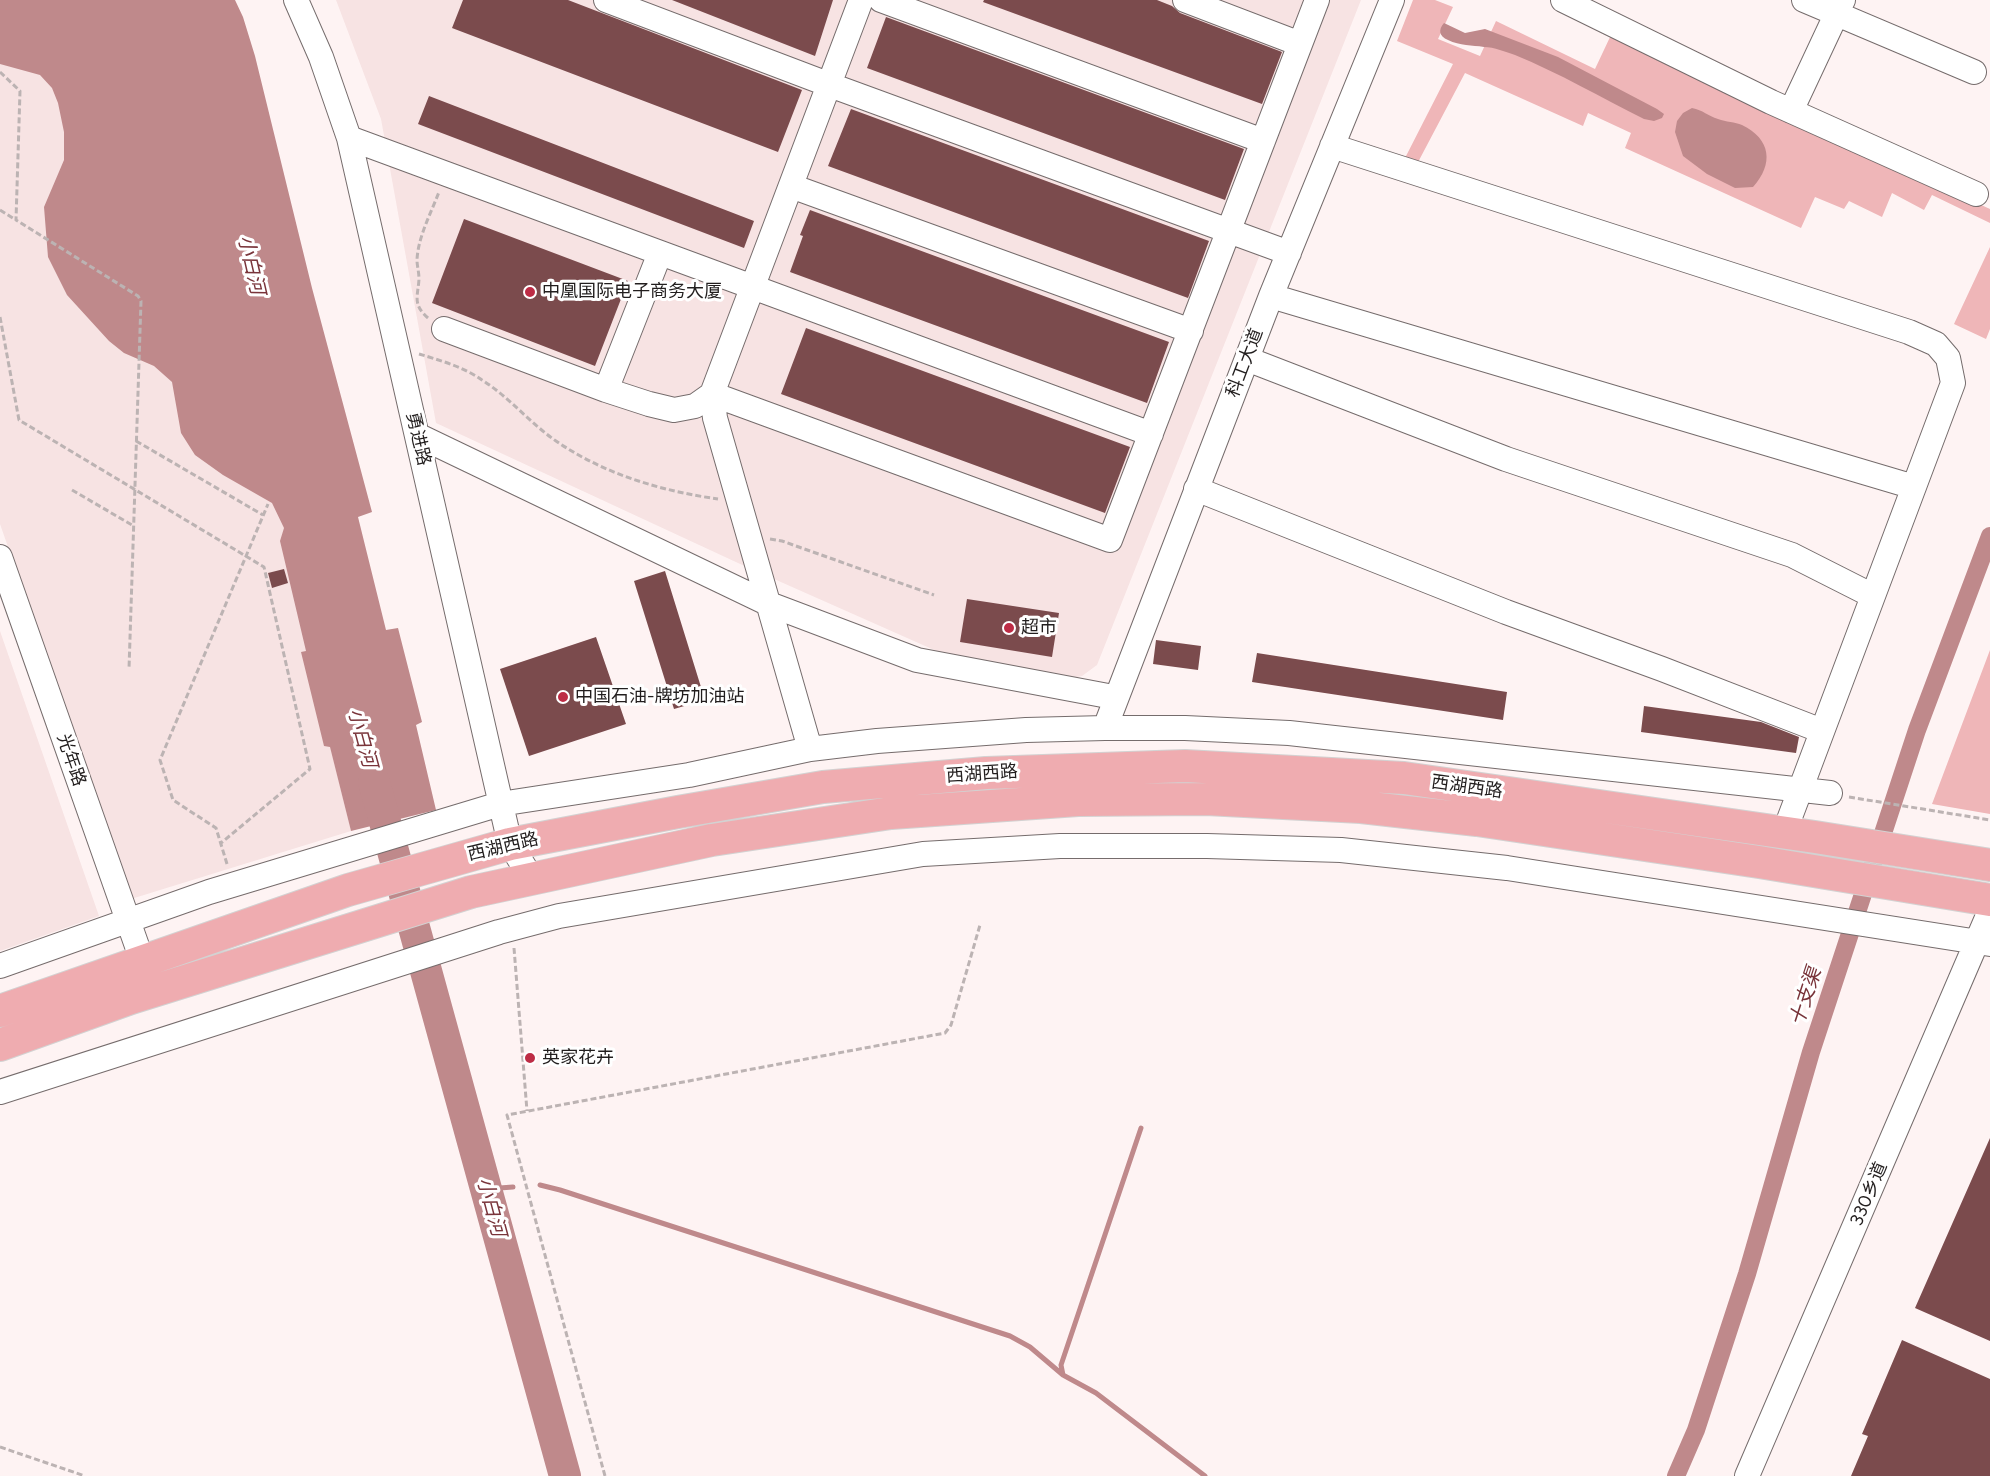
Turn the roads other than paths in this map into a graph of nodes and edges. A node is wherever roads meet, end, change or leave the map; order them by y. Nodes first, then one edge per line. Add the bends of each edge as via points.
1 (296, 0) edge
2 (606, 0) edge
3 (861, 0) edge
4 (881, 0) edge
5 (1185, 0) edge
6 (1317, 0) edge
7 (1392, 0) edge
8 (1563, 0) edge
9 (1804, 0) edge
10 (1839, 7) edge
11 (1300, 44) junction
12 (1974, 72) dead end
13 (830, 85) junction
14 (1791, 111) junction
15 (349, 138) junction
16 (1263, 141) junction
17 (1332, 146) junction
18 (791, 186) junction
19 (1976, 194) dead end
20 (1228, 232) junction
21 (660, 253) junction
22 (1289, 253) junction
23 (753, 287) junction
24 (1271, 297) junction
25 (444, 329) road end
26 (1191, 331) junction
27 (1247, 359) junction
28 (606, 390) junction
29 (712, 394) junction
30 (1151, 434) junction
31 (417, 435) junction
32 (1914, 488) junction
33 (1196, 489) junction
34 (0, 557) edge
35 (1873, 596) junction
36 (769, 604) junction
37 (1108, 696) dead end
38 (1105, 728) junction
39 (1822, 731) junction
40 (810, 749) junction
41 (1800, 789) junction
42 (1830, 794) road end
43 (500, 804) junction
44 (1784, 833) junction
45 (510, 844) junction
46 (1990, 865) edge
47 (532, 879) junction
48 (1990, 900) edge
49 (1990, 911) edge
50 (128, 922) junction
51 (1983, 943) edge
52 (143, 963) junction
53 (0, 966) edge
54 (0, 1011) edge
55 (0, 1045) edge
56 (0, 1092) edge
57 (1748, 1476) edge

1 - 15 street, 勇进路
2 - 13 street
3 - 13 street
4 - 16 street
5 - 11 street
6 - 11 street
7 - 17 street, 科工大道
8 - 14 street
9 - 10 street
10 - 12 street
10 - 14 street
11 - 16 street
13 - 18 street
13 - 20 street
14 - 19 street
15 - 21 street
15 - 31 street, 勇进路
16 - 20 street
17 - 22 street, 科工大道
17 - 32 street via 1898,328 1936,344 1948,358 1953,383
18 - 23 street
18 - 26 street
20 - 22 street
20 - 26 street
21 - 23 street
21 - 28 street
22 - 24 street, 科工大道
23 - 29 street
23 - 30 street
24 - 27 street, 科工大道
24 - 32 street
25 - 28 street
26 - 30 street
27 - 33 street, 科工大道
27 - 35 street via 1506,459 1792,555
28 - 29 street via 674,410 695,406
29 - 30 street via 1110,540
29 - 36 street via 715,418
31 - 36 street
31 - 43 street, 勇进路
32 - 35 street
33 - 38 street, 科工大道
33 - 39 street
34 - 50 street, 光年路
35 - 39 street
36 - 37 street via 917,660
36 - 40 street
38 - 40 street via 1026,730
38 - 41 street via 1289,733
39 - 41 street
40 - 43 street via 689,775
41 - 42 street
41 - 44 street
43 - 45 street, 勇进路
43 - 50 street via 233,885
44 - 45 main road, 西湖西路 via 1404,778 1185,766 986,773 823,787
44 - 46 main road, 西湖西路
45 - 47 street, 勇进路
45 - 52 main road, 西湖西路 via 348,890
47 - 48 main road, 西湖西路 via 711,840 891,813 1078,800 1206,799 1360,807 1477,820
47 - 55 main road, 西湖西路 via 471,892 131,998
49 - 51 street, 330乡道
50 - 52 street, 光年路
50 - 53 street
51 - 56 street via 1507,868 1341,850 1060,846 923,854 560,916
51 - 57 street, 330乡道
52 - 54 main road, 西湖西路

